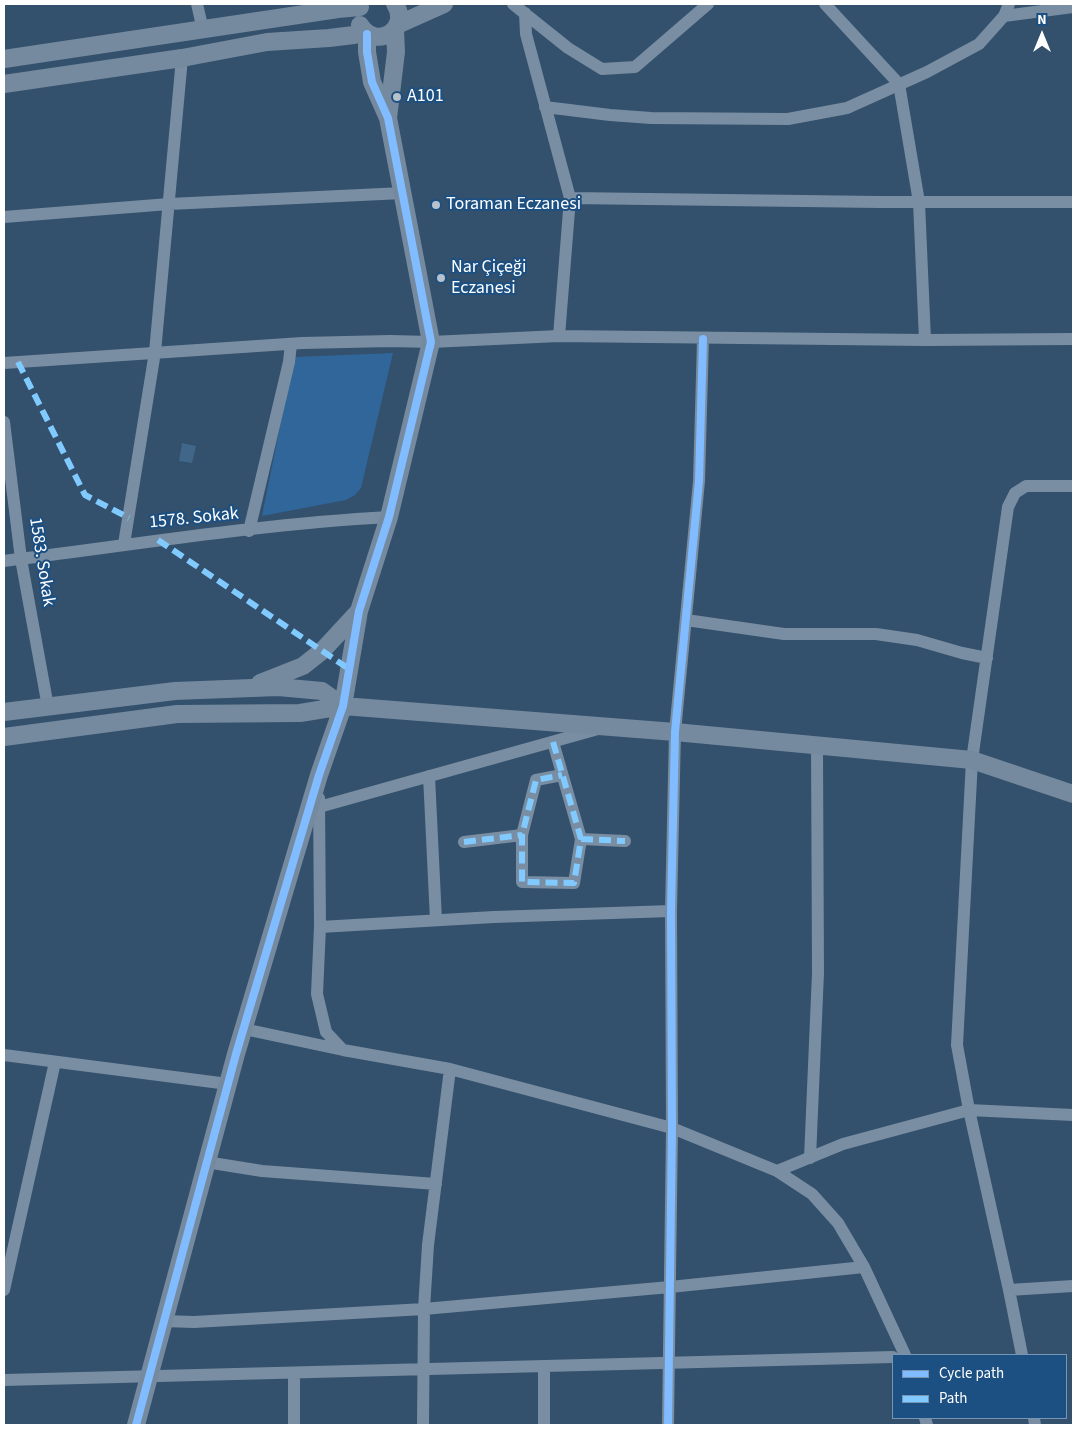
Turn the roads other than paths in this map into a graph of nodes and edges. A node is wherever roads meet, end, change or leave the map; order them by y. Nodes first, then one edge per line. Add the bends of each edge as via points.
1 (197, 4) edge
2 (395, 4) edge
3 (444, 4) edge
4 (513, 4) edge
5 (708, 4) edge
6 (824, 4) edge
7 (1009, 4) edge
8 (361, 5) edge
9 (1073, 7) edge
10 (525, 14) junction
11 (1004, 16) junction
12 (203, 30) junction
13 (382, 32) junction
14 (182, 58) junction
15 (4, 59) edge
16 (4, 84) edge
17 (899, 84) junction
18 (545, 107) junction
19 (388, 118) junction
20 (402, 193) junction
21 (570, 198) junction
22 (919, 202) junction
23 (1073, 202) edge
24 (170, 204) junction
25 (4, 217) edge
26 (559, 336) junction
27 (703, 339) junction
28 (1073, 339) edge
29 (925, 340) junction
30 (431, 342) junction
31 (291, 344) junction
32 (155, 352) junction
33 (4, 364) edge
34 (4, 422) edge
35 (1073, 486) edge
36 (389, 517) junction
37 (249, 530) junction
38 (124, 544) junction
39 (21, 559) junction
40 (4, 561) edge
41 (358, 611) junction
42 (686, 620) junction
43 (986, 658) junction
44 (247, 688) junction
45 (343, 706) junction
46 (48, 707) junction
47 (4, 712) edge
48 (606, 727) junction
49 (675, 732) junction
50 (4, 737) edge
51 (553, 742) junction
52 (817, 745) junction
53 (972, 760) junction
54 (318, 775) junction
55 (562, 775) junction
56 (429, 776) junction
57 (1073, 794) edge
58 (319, 806) junction
59 (522, 835) junction
60 (582, 839) junction
61 (625, 841) dead end
62 (464, 842) dead end
63 (671, 912) junction
64 (436, 920) junction
65 (320, 927) junction
66 (244, 1029) junction
67 (343, 1050) junction
68 (4, 1054) edge
69 (55, 1062) junction
70 (450, 1069) junction
71 (228, 1084) junction
72 (969, 1110) junction
73 (1073, 1115) edge
74 (672, 1128) junction
75 (810, 1158) junction
76 (206, 1162) junction
77 (777, 1171) junction
78 (436, 1184) junction
79 (864, 1267) junction
80 (1073, 1286) edge
81 (670, 1287) junction
82 (4, 1290) edge
83 (1009, 1290) junction
84 (424, 1309) junction
85 (163, 1321) junction
86 (905, 1354) edge
87 (1022, 1354) edge
88 (892, 1357) edge
89 (669, 1363) junction
90 (544, 1366) junction
91 (422, 1369) junction
92 (294, 1372) junction
93 (148, 1376) junction
94 (4, 1380) edge
95 (136, 1425) edge
96 (294, 1425) edge
97 (423, 1425) edge
98 (544, 1425) edge
99 (668, 1425) edge

1 - 12 street
2 - 13 street via 400,16
3 - 13 street
4 - 10 street
5 - 10 street via 635,66 602,69 568,48
6 - 17 street
7 - 11 street
8 - 12 street
8 - 13 street via 358,22
9 - 11 street
10 - 18 street via 526,34
11 - 17 street via 979,44
12 - 15 street
13 - 14 street via 267,42
13 - 19 street via 396,52
13 - 19 street via 366,52 372,82
14 - 16 street
14 - 24 street
17 - 18 street via 846,108 788,119 651,118
17 - 22 street
18 - 21 street
19 - 20 street
20 - 24 street
20 - 30 street
21 - 22 street
21 - 26 street
22 - 23 street
22 - 29 street
24 - 25 street
24 - 32 street
26 - 27 street
26 - 30 street
27 - 29 street
27 - 42 street via 699,481
28 - 29 street
30 - 31 street via 390,340
30 - 36 street
31 - 32 street
31 - 37 street
32 - 33 street
32 - 38 street
34 - 39 street, 1583. Sokak
35 - 43 street via 1026,486 1015,493 1008,507
36 - 37 street, 1578. Sokak
36 - 41 street
37 - 38 street, 1578. Sokak
38 - 39 street, 1578. Sokak
39 - 40 street, 1578. Sokak
39 - 46 street, 1583. Sokak
41 - 44 street via 322,651 303,666
41 - 45 street
42 - 43 street via 784,634 876,634 917,640
42 - 49 street
43 - 53 street
44 - 45 street via 322,690
44 - 46 street via 176,691
45 - 48 street
45 - 50 street via 300,713 177,714
45 - 54 street
46 - 47 street
48 - 49 street
48 - 51 street
49 - 52 street
49 - 63 street
51 - 55 street
51 - 56 street
52 - 53 street
52 - 75 street via 818,973
53 - 57 street
53 - 72 street via 957,1045
54 - 58 street
54 - 66 street
55 - 59 street via 536,780
55 - 60 street
56 - 58 street
56 - 64 street
58 - 65 street
59 - 60 street via 522,882 574,883
59 - 62 street
60 - 61 street
63 - 64 street
63 - 74 street
64 - 65 street
65 - 67 street via 316,994 326,1032
66 - 67 street
66 - 71 street
67 - 70 street
68 - 69 street
69 - 71 street
69 - 82 street
70 - 74 street
70 - 78 street
71 - 76 street
72 - 73 street
72 - 75 street via 843,1144
72 - 83 street
74 - 77 street
74 - 81 street
75 - 77 street
76 - 78 street via 262,1170
76 - 85 street
77 - 79 street via 812,1194 838,1223
78 - 84 street
79 - 81 street
79 - 86 street
80 - 83 street
81 - 84 street
81 - 89 street
83 - 87 street
84 - 85 street
84 - 91 street
85 - 93 street
88 - 89 street
89 - 90 street
89 - 99 street
90 - 91 street
90 - 98 street
91 - 92 street
91 - 97 street
92 - 93 street
92 - 96 street
93 - 94 street
93 - 95 street

